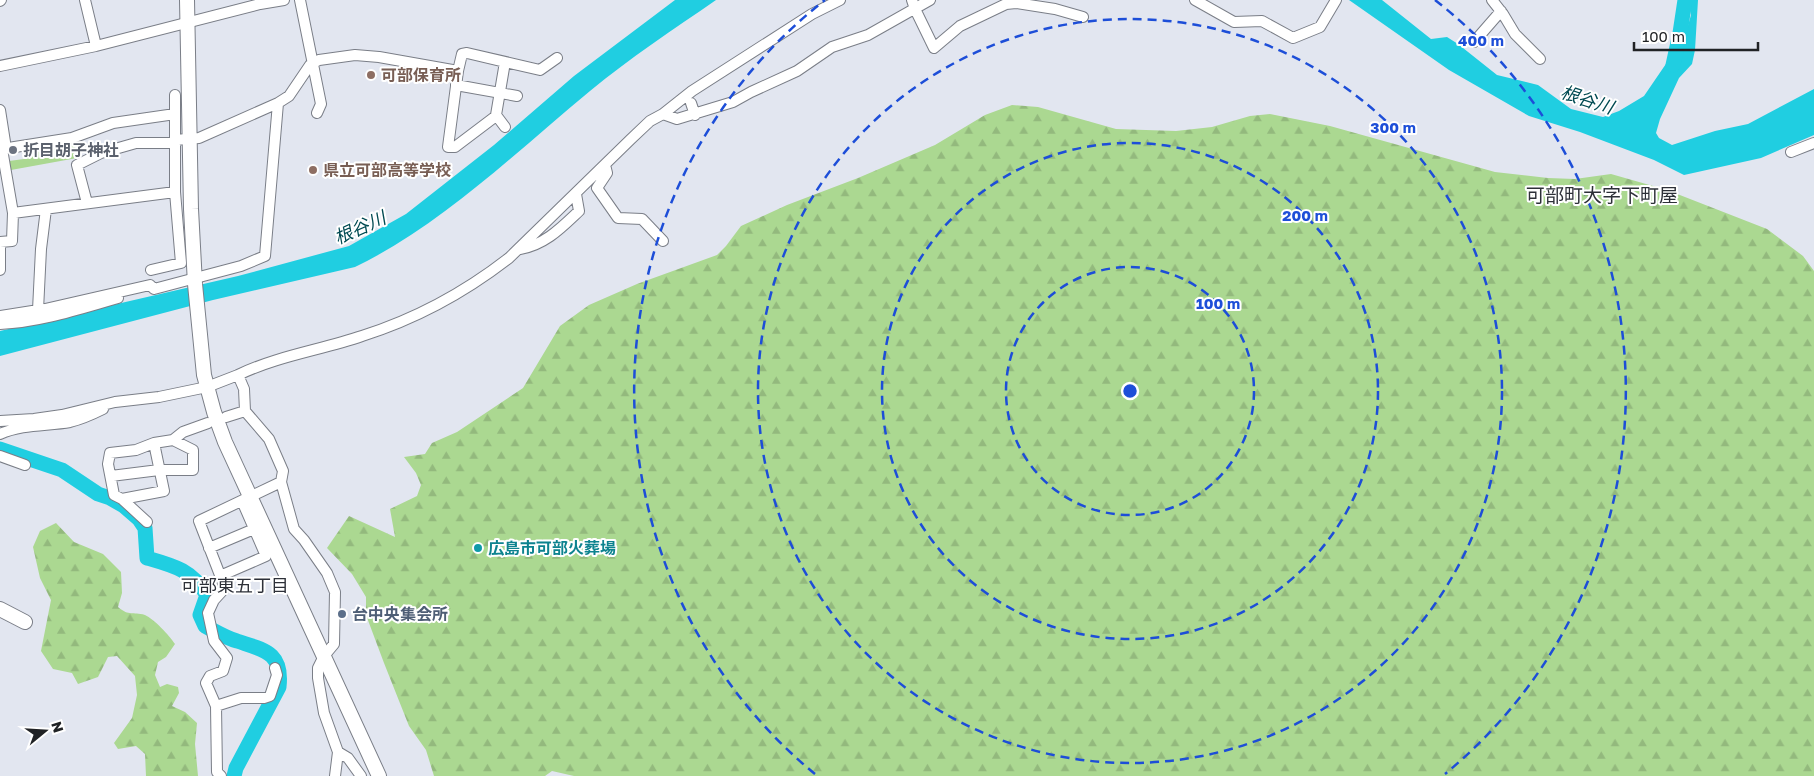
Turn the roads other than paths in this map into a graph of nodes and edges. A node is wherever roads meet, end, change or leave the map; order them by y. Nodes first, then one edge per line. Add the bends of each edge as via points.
1 (85, 0) edge
2 (187, 0) edge
3 (284, 0) edge
4 (300, 0) edge
5 (840, 0) edge
6 (930, 0) edge
7 (1195, 0) edge
8 (1336, 0) edge
9 (1492, 0) edge
10 (1035, 3) edge
11 (913, 4) edge
12 (1501, 11) junction
13 (1083, 17) dead end
14 (186, 22) junction
15 (1474, 42) dead end
16 (96, 46) junction
17 (557, 58) dead end
18 (1540, 59) dead end
19 (505, 62) junction
20 (313, 64) junction
21 (0, 66) edge
22 (458, 71) junction
23 (456, 85) junction
24 (500, 92) junction
25 (175, 95) dead end
26 (516, 96) dead end
27 (278, 103) junction
28 (691, 103) dead end
29 (0, 110) edge
30 (317, 113) dead end
31 (175, 114) junction
32 (664, 114) junction
33 (694, 115) junction
34 (496, 116) junction
35 (505, 127) dead end
36 (180, 141) junction
37 (1814, 143) edge
38 (1, 149) edge
39 (1790, 152) dead end
40 (605, 165) junction
41 (176, 192) junction
42 (576, 194) junction
43 (87, 203) junction
44 (46, 209) junction
45 (13, 213) junction
46 (663, 241) dead end
47 (0, 242) edge
48 (518, 250) junction
49 (0, 270) edge
50 (151, 270) dead end
51 (195, 281) junction
52 (154, 289) junction
53 (38, 310) junction
54 (0, 316) edge
55 (0, 324) edge
56 (238, 374) junction
57 (205, 381) junction
58 (115, 402) junction
59 (245, 411) junction
60 (226, 417) dead end
61 (0, 421) edge
62 (208, 423) dead end
63 (0, 434) edge
64 (173, 440) junction
65 (154, 443) junction
66 (0, 456) edge
67 (25, 465) dead end
68 (159, 470) junction
69 (110, 476) junction
70 (281, 482) junction
71 (122, 499) junction
72 (246, 499) junction
73 (147, 522) dead end
74 (254, 529) junction
75 (209, 548) junction
76 (220, 576) junction
77 (0, 609) edge
78 (25, 622) dead end
79 (324, 656) junction
80 (275, 668) dead end
81 (216, 706) junction
82 (338, 752) junction
83 (221, 776) edge
84 (335, 776) edge
85 (361, 776) edge
86 (379, 776) edge

1 - 16 street
2 - 14 street
3 - 14 street
4 - 20 street
5 - 32 street via 812,14 692,91
6 - 11 street
7 - 8 street via 1234,22 1262,21 1293,38 1320,27
9 - 12 street
10 - 11 street via 1006,4 960,26 934,48
10 - 13 street
11 - 33 street via 868,35 832,47 797,71 733,102
12 - 15 street
12 - 18 street via 1515,34
14 - 16 street
14 - 36 street
16 - 21 street
17 - 19 street via 540,70
19 - 22 street via 467,53 462,54
19 - 24 street
20 - 22 street via 319,60 354,55
20 - 27 street via 289,96
20 - 30 street via 321,104
22 - 23 street
23 - 24 street
23 - 34 street via 448,147 455,147
24 - 26 street
24 - 34 street
25 - 31 street
27 - 36 street via 199,138
27 - 51 street via 265,256
28 - 33 street
29 - 38 street via 5,142
31 - 36 street
31 - 38 street via 113,123 72,138
32 - 33 street via 677,119
32 - 40 street via 650,122
34 - 35 street
36 - 41 street
36 - 43 street via 136,142 102,153 77,166
36 - 51 street
37 - 39 street
38 - 45 street
40 - 42 street
40 - 46 street via 607,173 597,188 618,218 642,218
41 - 43 street
41 - 50 street via 181,264
42 - 48 street
42 - 48 street via 579,211 555,234
43 - 44 street
44 - 45 street
44 - 53 street
45 - 47 street via 12,241
47 - 49 street
48 - 56 street via 487,275 414,317
51 - 52 street
51 - 57 street
52 - 53 street via 150,285
52 - 55 street via 49,317
53 - 54 street
56 - 57 street
56 - 59 street via 244,389
57 - 58 street via 159,397
57 - 72 street
58 - 61 street via 62,415
58 - 63 street via 70,422
59 - 60 street
59 - 70 street via 269,439 283,471
62 - 64 street via 183,432
64 - 65 street
64 - 68 street via 193,450 193,470
65 - 68 street
65 - 69 street via 136,450 110,452
66 - 67 street
68 - 69 street
68 - 71 street via 164,491
69 - 71 street via 114,495
70 - 72 street
70 - 79 street via 294,529 327,573 335,592 334,644
71 - 73 street
72 - 74 street
72 - 75 street via 199,521
72 - 79 street
74 - 75 street
74 - 76 street via 266,556
75 - 76 street
76 - 81 street via 225,588 208,613 214,641 228,658 222,671 210,676 206,683
77 - 78 street
79 - 82 street via 318,668 318,678 324,713
79 - 86 street
80 - 81 street via 276,680 270,696 241,698
81 - 83 street via 217,772
82 - 84 street
82 - 85 street via 348,758

